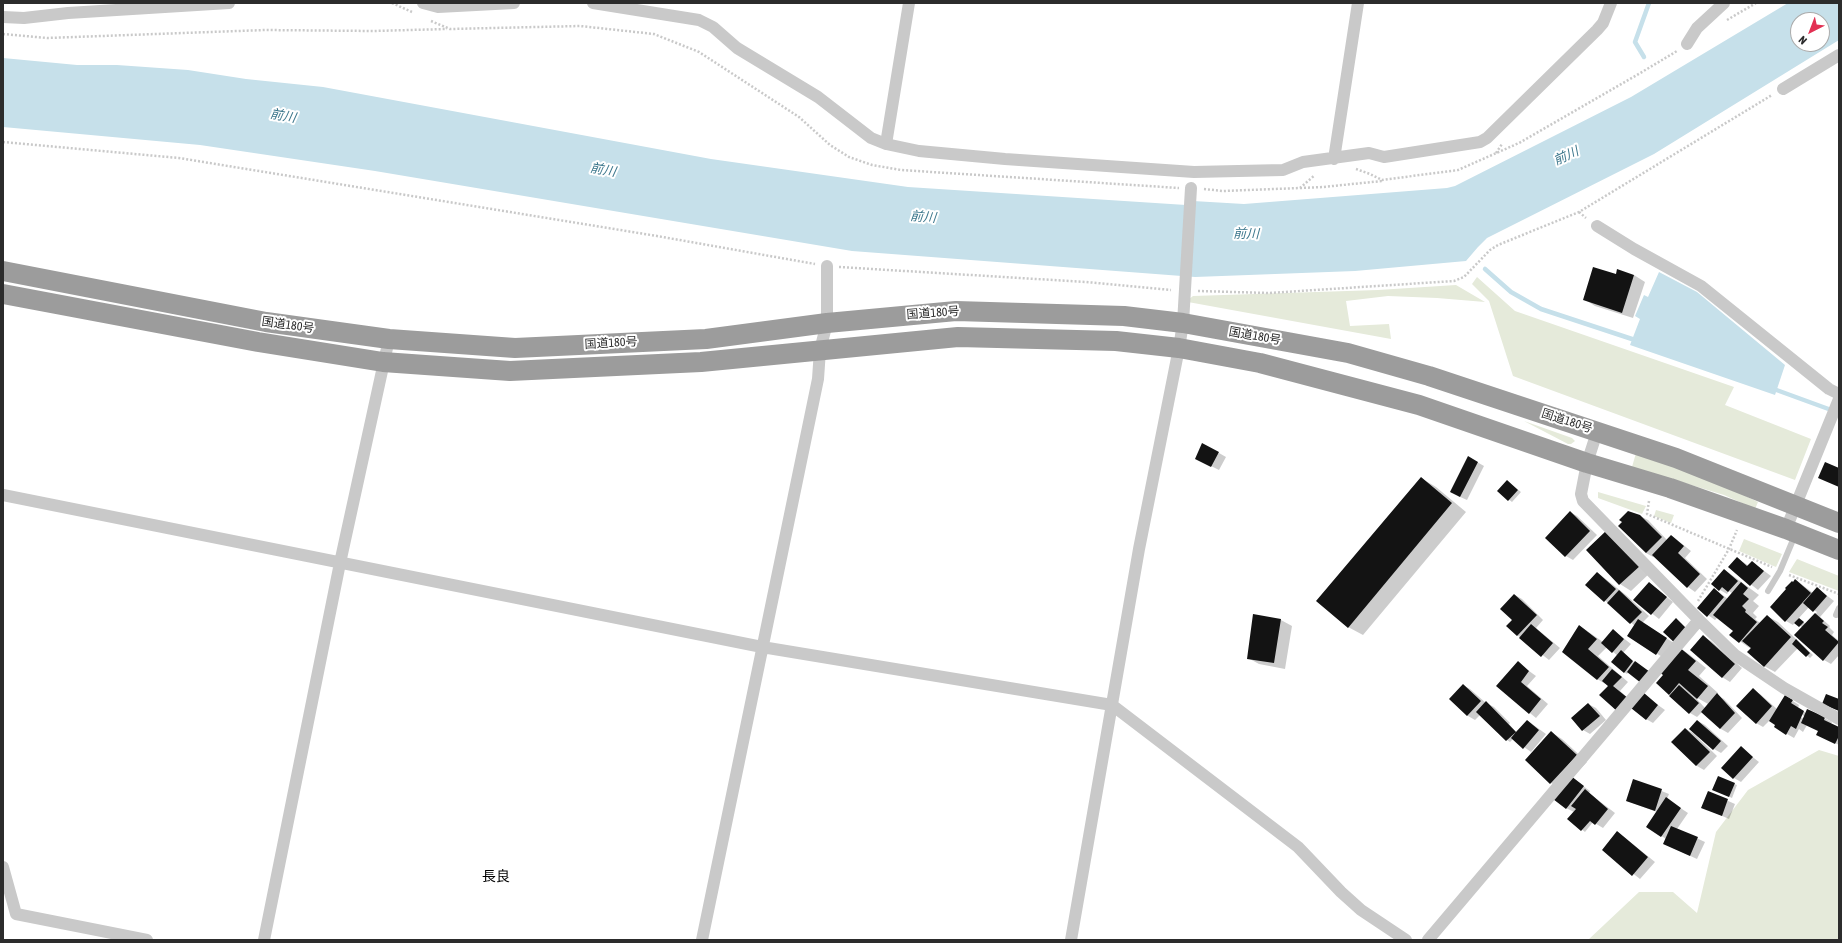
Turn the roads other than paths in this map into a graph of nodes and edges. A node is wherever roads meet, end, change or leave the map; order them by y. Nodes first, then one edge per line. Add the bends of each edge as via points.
1 (229, 3) edge
2 (423, 3) edge
3 (514, 3) edge
4 (593, 3) edge
5 (909, 3) edge
6 (1358, 3) edge
7 (1611, 3) edge
8 (1724, 3) edge
9 (3, 17) edge
10 (1688, 44) road end
11 (1839, 55) edge
12 (1783, 89) road end
13 (886, 144) junction
14 (1334, 159) junction
15 (1190, 191) road end
16 (1597, 226) dead end
17 (827, 266) road end
18 (3, 271) edge
19 (3, 294) edge
20 (827, 323) junction
21 (1183, 323) junction
22 (389, 339) junction
23 (1179, 348) junction
24 (820, 350) junction
25 (383, 362) junction
26 (1838, 399) edge
27 (1597, 432) junction
28 (1588, 463) junction
29 (3, 495) edge
30 (1795, 505) junction
31 (1839, 522) edge
32 (1791, 531) junction
33 (1839, 550) edge
34 (340, 563) junction
35 (1768, 591) dead end
36 (1839, 608) edge
37 (1836, 615) dead end
38 (1699, 620) junction
39 (762, 647) junction
40 (1112, 705) junction
41 (1839, 719) edge
42 (3, 867) edge
43 (147, 940) edge
44 (264, 940) edge
45 (702, 940) edge
46 (1071, 940) edge
47 (1406, 940) edge
48 (1428, 940) edge

1 - 9 street via 24,18
2 - 3 street via 438,7
4 - 13 street via 699,20 713,27 737,48 818,97 871,138
5 - 13 street
6 - 14 street
7 - 14 street via 1603,23 1597,30 1480,142 1384,157 1369,153
8 - 10 street via 1697,28
11 - 12 street
13 - 14 street via 919,151 1194,172 1283,170 1303,162
15 - 21 street
16 - 26 street via 1701,286
17 - 20 street
18 - 22 highway, 国道180号 via 266,322
19 - 25 highway, 国道180号 via 258,342
20 - 21 highway, 国道180号 via 956,311 1124,316
20 - 22 highway, 国道180号 via 706,339 515,348
20 - 24 street
21 - 23 street
21 - 27 highway, 国道180号 via 1348,353 1429,376
22 - 25 street
23 - 24 highway, 国道180号 via 1116,341 958,336
23 - 28 highway, 国道180号 via 1260,363 1419,405
23 - 40 street via 1139,549
24 - 25 highway, 国道180号 via 701,362 510,371
24 - 39 street via 818,379
25 - 34 street
26 - 30 street
27 - 28 street
27 - 30 highway, 国道180号 via 1676,458
28 - 32 highway, 国道180号 via 1670,488
28 - 38 street via 1580,494 1583,501
29 - 34 street
30 - 31 highway, 国道180号
30 - 32 street
32 - 33 highway, 国道180号
32 - 35 lane via 1780,571
34 - 39 street
34 - 44 street
36 - 37 lane
38 - 41 street via 1735,655 1784,688
38 - 48 street
39 - 40 street
39 - 45 street
40 - 46 street
40 - 47 street via 1298,846 1341,892
42 - 43 street via 16,914

